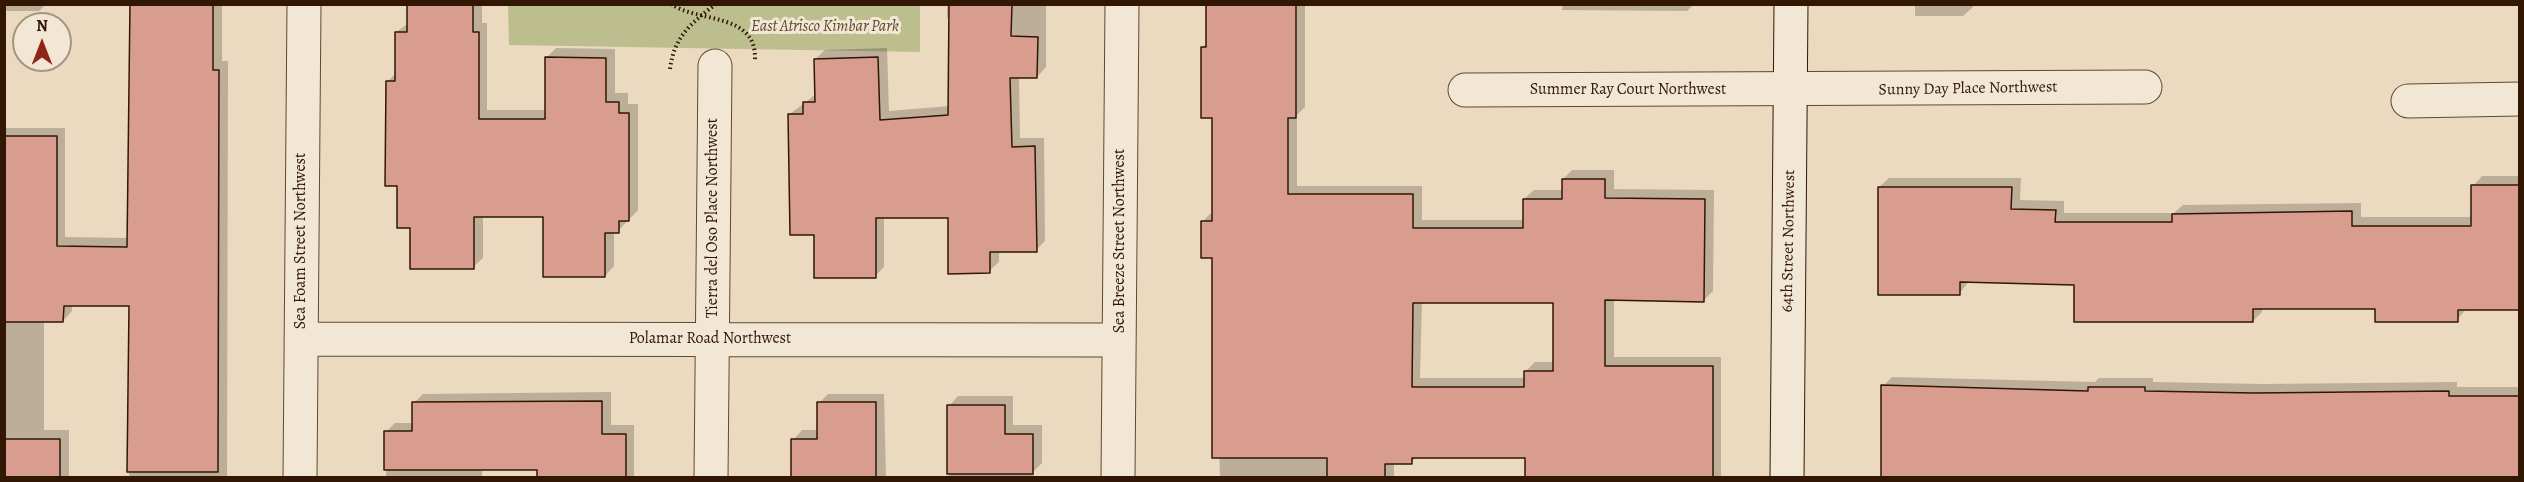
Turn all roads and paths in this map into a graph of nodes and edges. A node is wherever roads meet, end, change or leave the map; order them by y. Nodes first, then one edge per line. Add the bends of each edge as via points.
1 (303, 4) edge
2 (716, 4) edge
3 (1122, 4) edge
4 (1791, 4) edge
5 (715, 66) dead end
6 (670, 69) dead end
7 (2145, 87) dead end
8 (1465, 90) dead end
9 (1791, 90) junction
10 (2520, 99) edge
11 (2408, 101) dead end
12 (301, 339) junction
13 (712, 339) junction
14 (1119, 340) junction
15 (300, 477) edge
16 (711, 477) edge
17 (1118, 477) edge
18 (1787, 477) edge

1 - 12 street, Sea Foam Street Northwest
2 - 6 path via 678,38
3 - 14 street, Sea Breeze Street Northwest
4 - 9 street, 64th Street Northwest
5 - 13 street, Tierra del Oso Place Northwest
7 - 9 street, Sunny Day Place Northwest
8 - 9 street, Summer Ray Court Northwest
9 - 18 street, 64th Street Northwest
10 - 11 street
12 - 13 street, Polamar Road Northwest
12 - 15 street, Sea Foam Street Northwest
13 - 14 street, Polamar Road Northwest
13 - 16 street, Tierra del Oso Place Northwest
14 - 17 street, Sea Breeze Street Northwest

